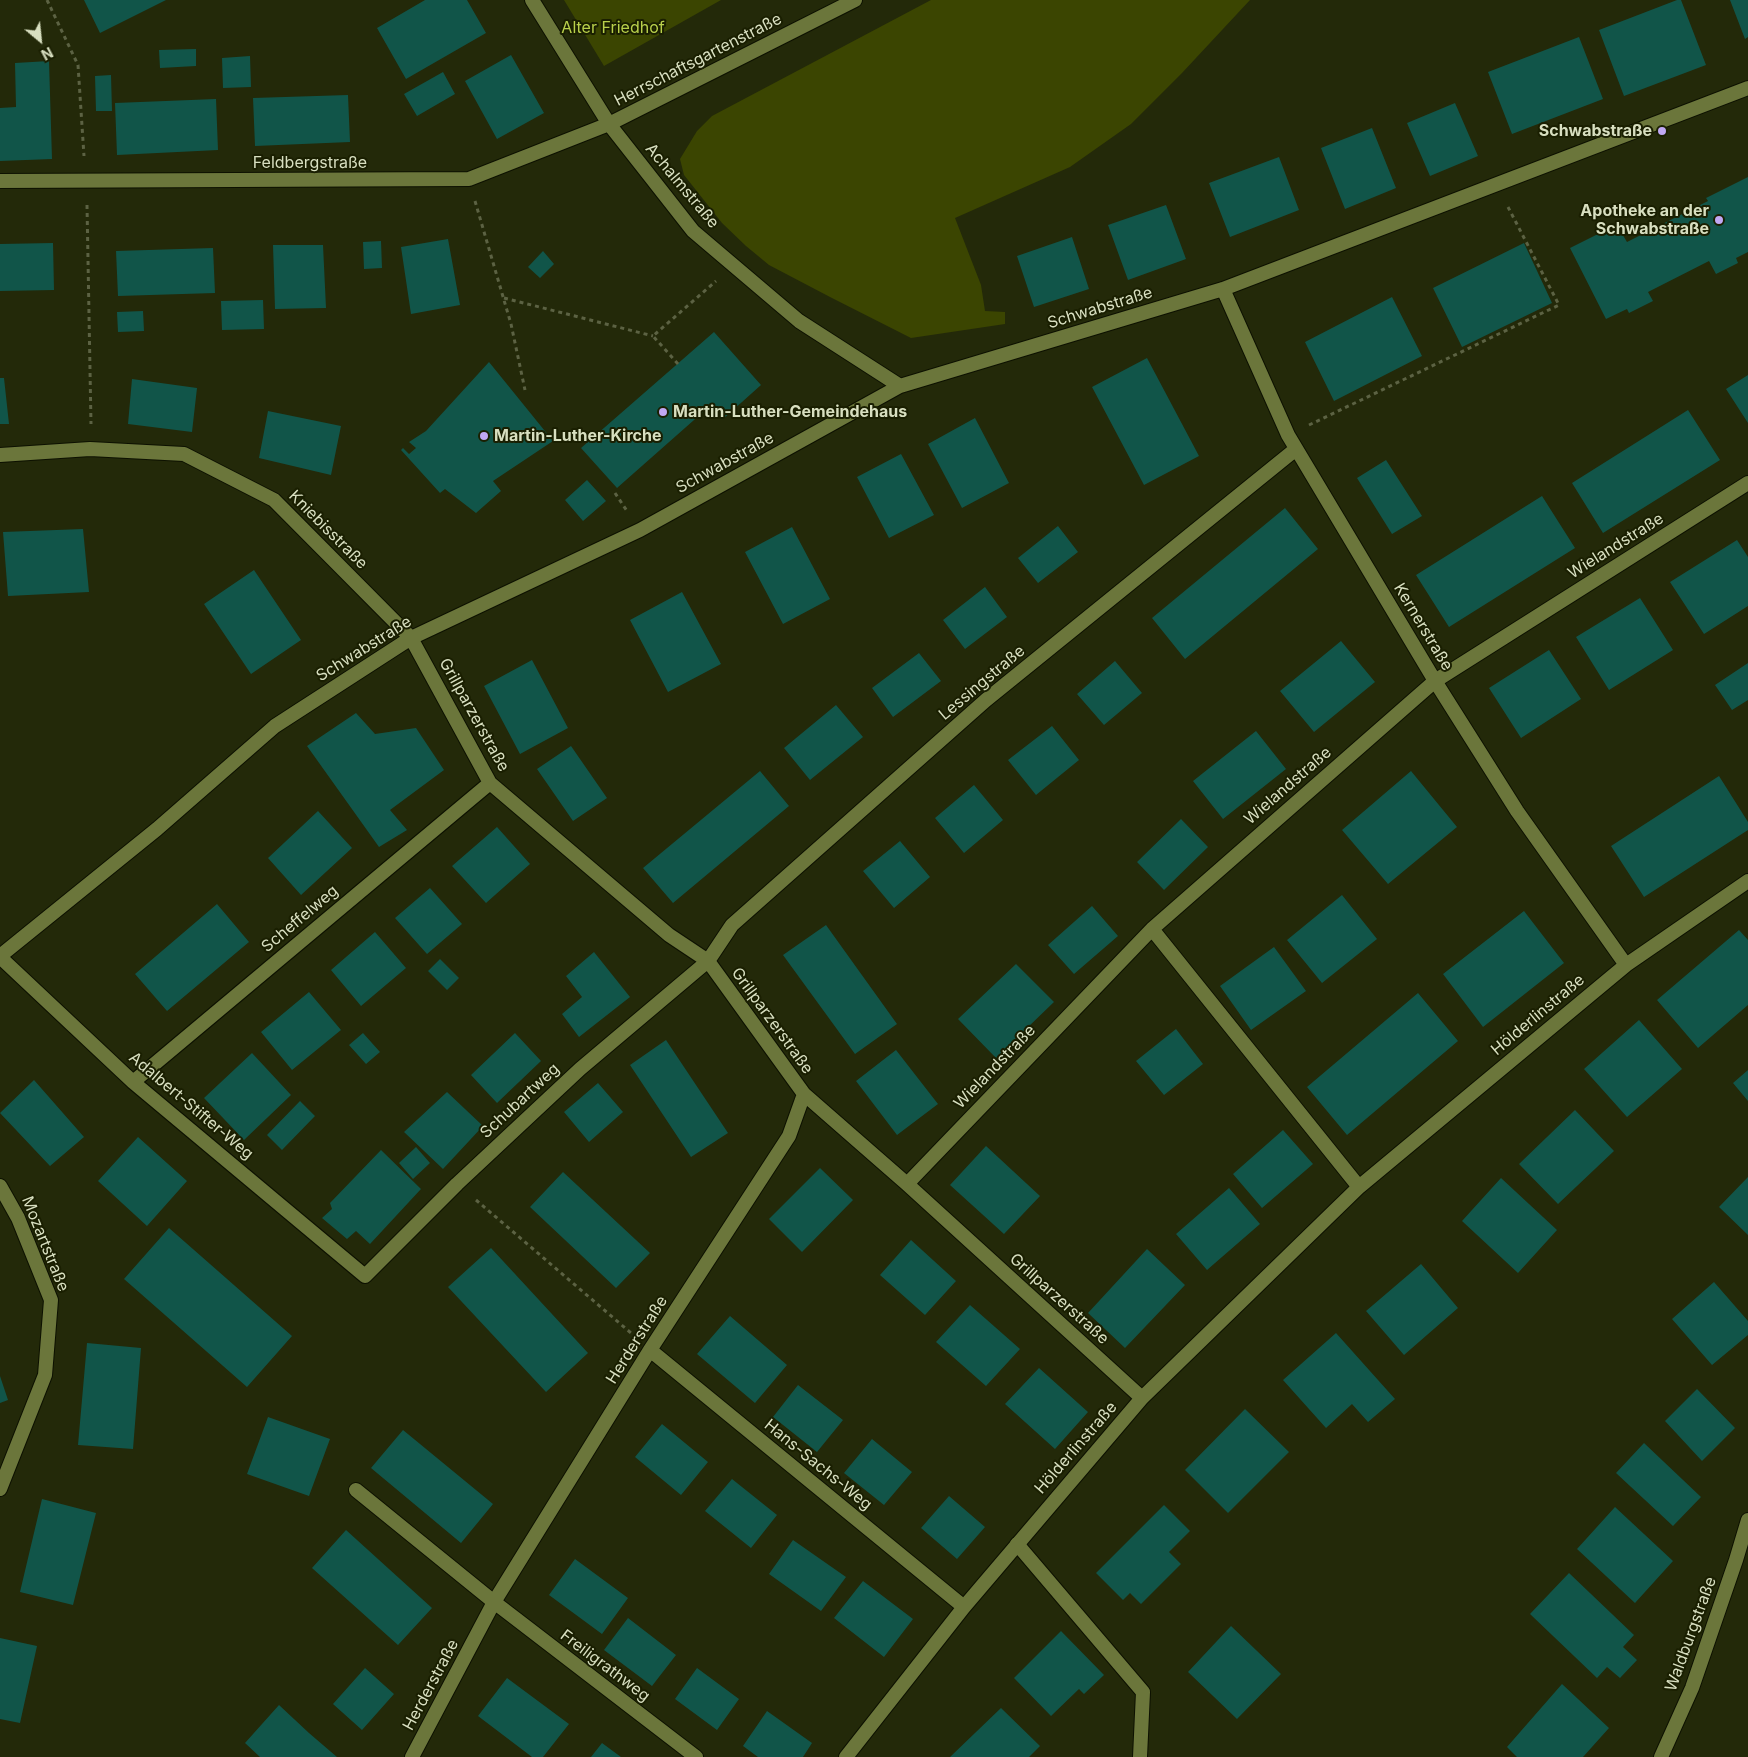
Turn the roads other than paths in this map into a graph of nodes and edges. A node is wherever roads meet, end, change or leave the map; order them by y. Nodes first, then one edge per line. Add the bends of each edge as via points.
1 (532, 0) edge
2 (855, 0) edge
3 (1748, 88) edge
4 (609, 124) junction
5 (0, 181) edge
6 (1222, 289) junction
7 (900, 386) junction
8 (1296, 448) junction
9 (0, 455) edge
10 (1748, 483) edge
11 (411, 638) junction
12 (1435, 681) junction
13 (490, 783) junction
14 (1748, 881) edge
15 (1152, 929) junction
16 (0, 956) edge
17 (708, 961) junction
18 (1626, 965) junction
19 (132, 1082) junction
20 (804, 1094) junction
21 (907, 1184) junction
22 (0, 1186) edge
23 (1359, 1188) junction
24 (365, 1276) joint
25 (650, 1350) junction
26 (1142, 1398) junction
27 (0, 1489) edge
28 (356, 1490) dead end
29 (1748, 1520) edge
30 (1017, 1544) junction
31 (494, 1602) junction
32 (964, 1607) junction
33 (412, 1757) edge
34 (696, 1757) edge
35 (846, 1757) edge
36 (1140, 1757) edge
37 (1661, 1757) edge

1 - 4 street, Achalmstraße
2 - 4 street, Herrschaftsgartenstraße
3 - 6 street, Schwabstraße
4 - 5 street, Feldbergstraße via 469,179
4 - 7 street, Achalmstraße via 692,231 799,321
6 - 7 street, Schwabstraße
6 - 8 street, Kernerstraße
7 - 11 street, Schwabstraße via 640,530
8 - 12 street, Kernerstraße
8 - 17 street, Lessingstraße via 986,700 732,925
9 - 11 street, Kniebisstraße via 90,450 184,454 274,500
10 - 12 street, Wielandstraße
11 - 13 street, Grillparzerstraße
11 - 16 street, Schwabstraße via 275,726 157,828
12 - 15 street, Wielandstraße
12 - 18 street, Kernerstraße via 1517,811
13 - 17 street, Grillparzerstraße via 669,935
13 - 19 street, Scheffelweg
14 - 18 street, Hölderlinstraße
15 - 21 street, Wielandstraße
15 - 23 street
16 - 19 street, Adalbert-Stifter-Weg
17 - 20 street, Grillparzerstraße
17 - 24 street, Schubartweg via 580,1068
18 - 23 street, Hölderlinstraße
19 - 24 street, Adalbert-Stifter-Weg
20 - 21 street, Grillparzerstraße
20 - 25 street, Herderstraße via 789,1136
21 - 26 street, Grillparzerstraße
22 - 27 street, Mozartstraße via 18,1218 51,1300 45,1375
23 - 26 street, Hölderlinstraße
25 - 31 street, Herderstraße
25 - 32 street, Hans-Sachs-Weg
26 - 30 street, Hölderlinstraße
28 - 31 street
29 - 37 street, Waldburgstraße via 1692,1688
30 - 32 street, Hölderlinstraße
30 - 36 street via 1143,1692
31 - 33 street, Herderstraße
31 - 34 street, Freiligrathweg
32 - 35 street, Hölderlinstraße

